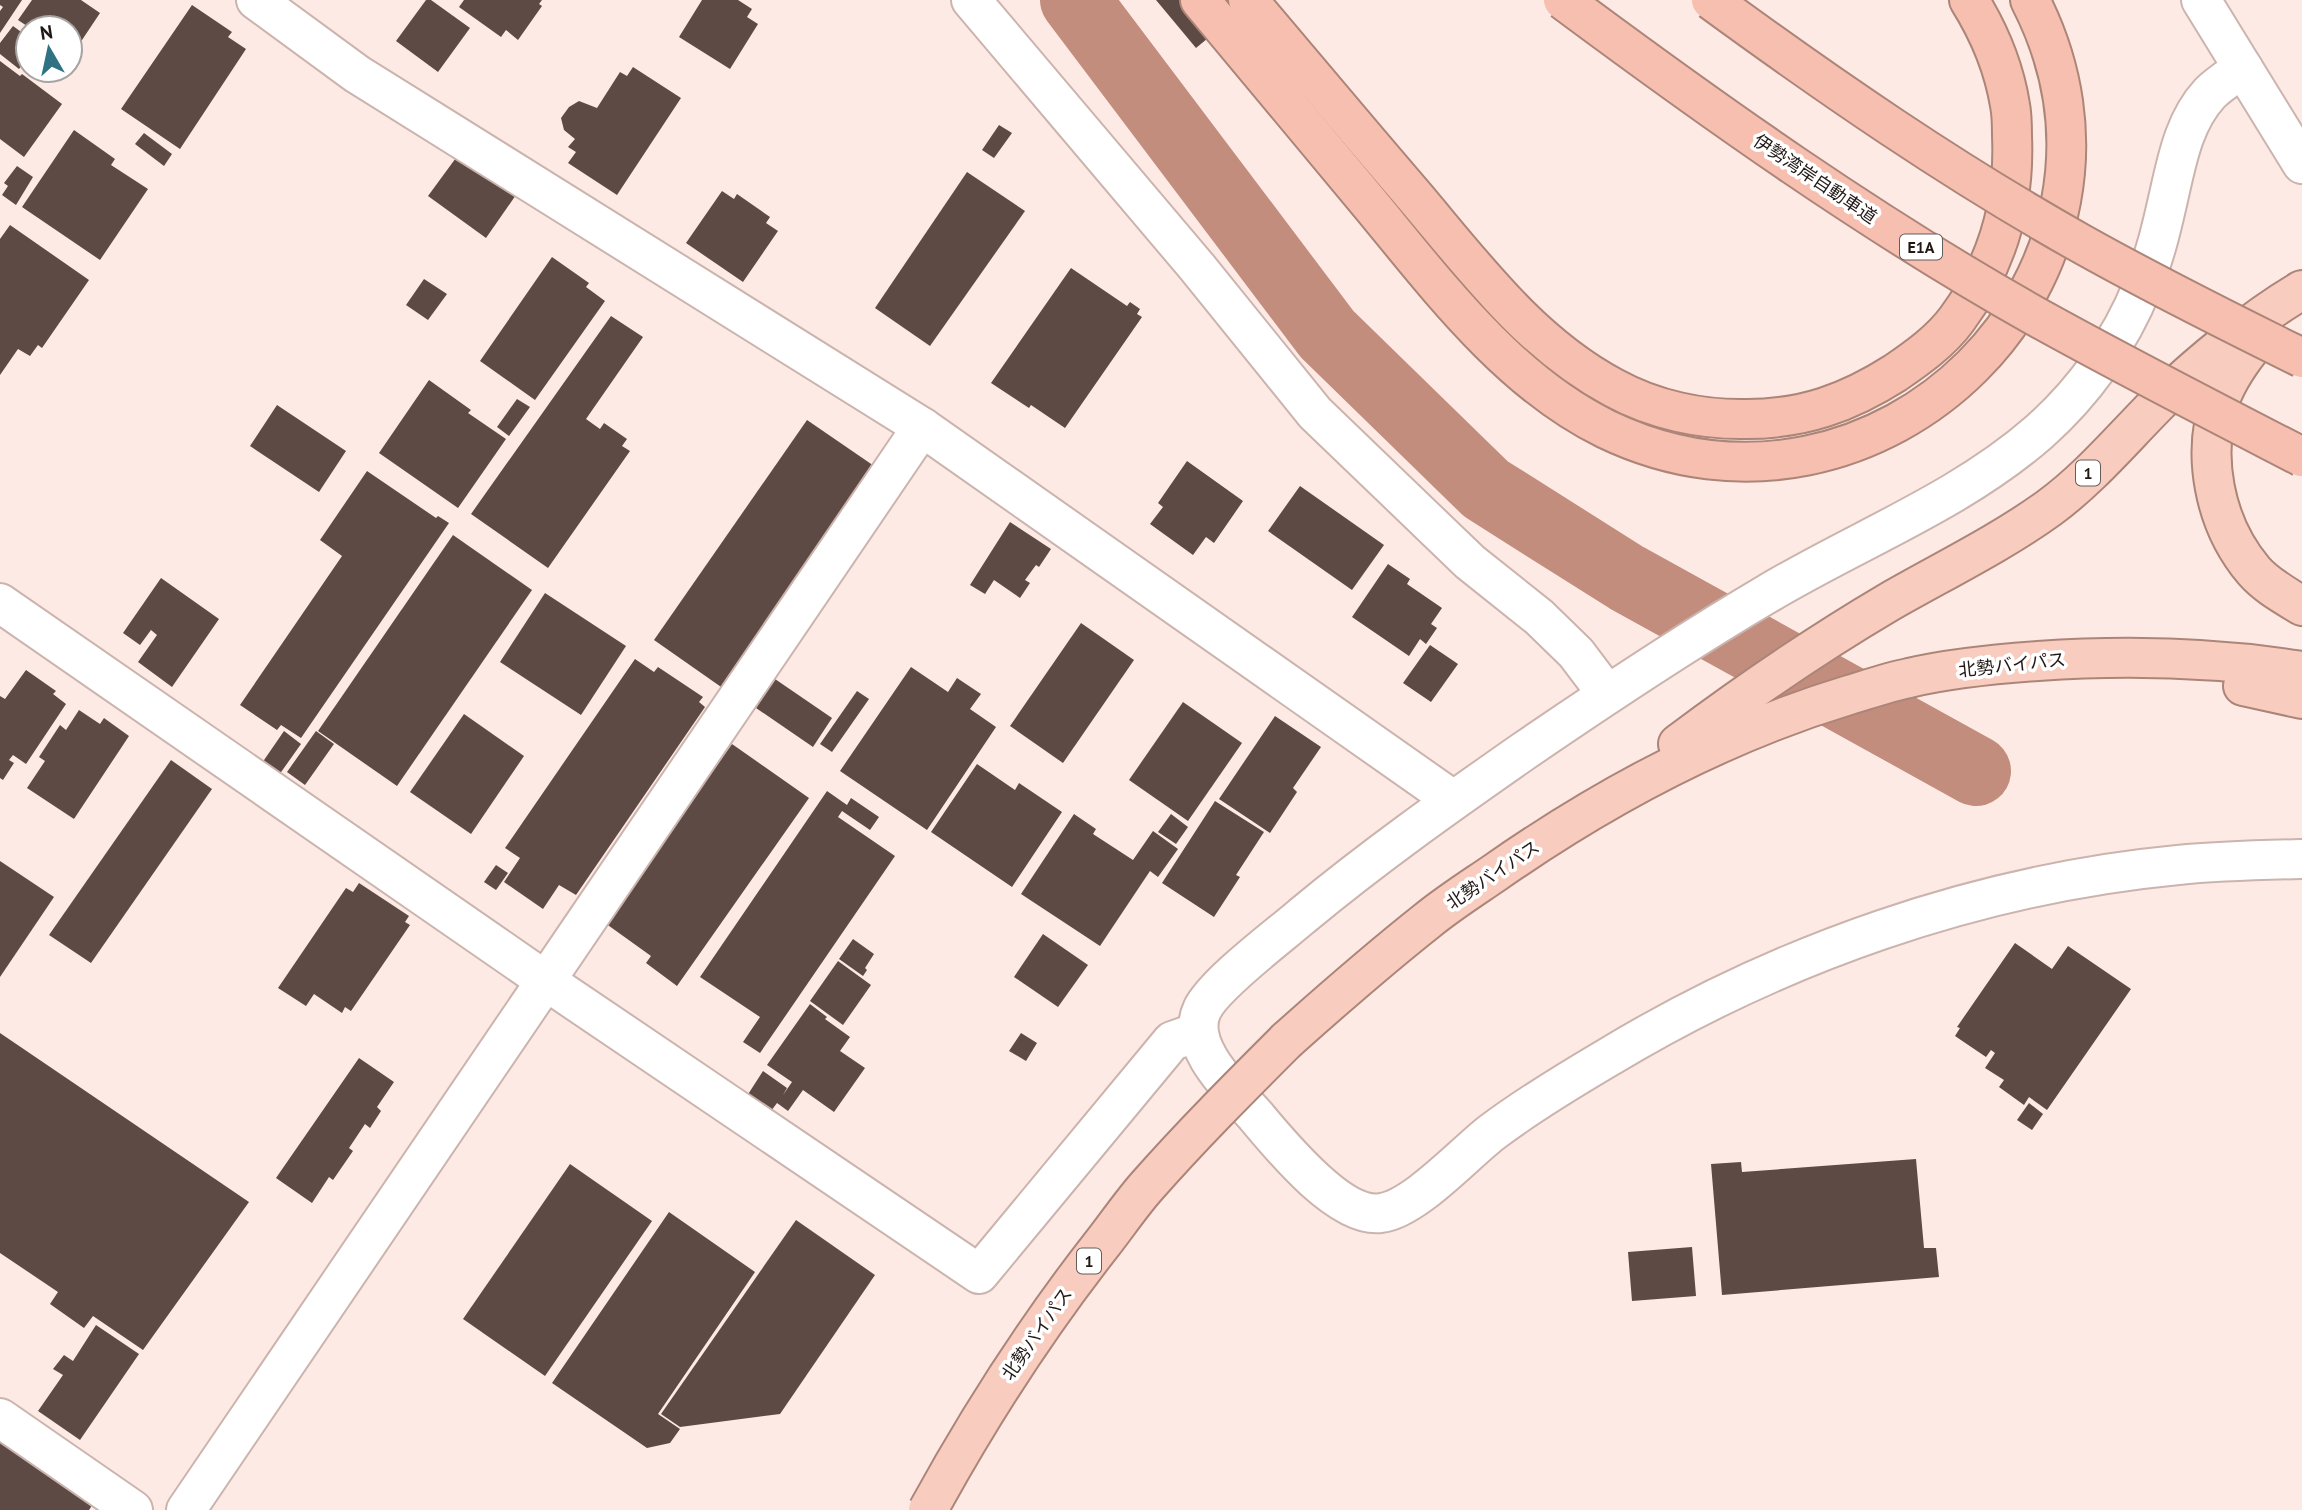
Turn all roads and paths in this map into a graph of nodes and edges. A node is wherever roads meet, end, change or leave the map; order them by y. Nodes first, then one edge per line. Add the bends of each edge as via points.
1 (256, 0) edge
2 (971, 0) edge
3 (1200, 0) edge
4 (1248, 0) edge
5 (1563, 0) edge
6 (1712, 0) edge
7 (1969, 0) edge
8 (2030, 0) edge
9 (2201, 0) edge
10 (2243, 68) junction
11 (2302, 164) edge
12 (2302, 290) edge
13 (2302, 299) edge
14 (2302, 358) edge
15 (922, 427) junction
16 (2302, 457) edge
17 (0, 603) edge
18 (2302, 606) edge
19 (2302, 671) edge
20 (1925, 684) junction
21 (1607, 694) junction
22 (2302, 699) edge
23 (1453, 800) junction
24 (1600, 803) junction
25 (2302, 859) edge
26 (546, 981) junction
27 (1198, 1032) junction
28 (0, 1418) edge
29 (134, 1510) edge
30 (186, 1510) edge
31 (928, 1510) edge

1 - 15 street via 358,74
2 - 21 street via 1315,413 1470,562 1539,617 1576,653
3 - 8 highway via 1397,237 1515,366 1556,399 1606,429 1700,459 1748,463 1800,458 1860,440 1910,416 1955,384 1994,344 2026,297 2047,255 2061,207 2066,163 2065,116 2056,65
4 - 7 highway via 1517,315 1564,356 1615,389 1664,408 1720,420 1774,419 1824,409 1872,388 1919,357 1956,321 1990,264 2007,216 2013,160 2011,106 1995,48
5 - 16 highway, 伊勢湾岸自動車道 / E1A, bridge via 1692,96 1870,216 2033,315
6 - 14 highway, bridge via 1911,140 2079,242
9 - 10 street
10 - 11 street
10 - 21 street via 2210,92 2193,118 2180,149 2142,288 2123,328 2071,402 2037,434 1958,491 1768,593
12 - 24 highway, 1 via 2182,382 2052,506 2009,536 1814,648
13 - 18 highway via 2269,326 2243,357 2222,395 2212,435 2211,476 2235,543 2255,572
15 - 23 street
15 - 26 street
17 - 26 street
19 - 20 highway, 北勢バイパス via 2172,658 2079,659 1993,664
20 - 22 highway via 2081,676 2155,678 2246,687
20 - 24 highway, 北勢バイパス / 1 via 1796,711 1704,749
21 - 23 street
23 - 27 street via 1349,877 1219,988 1200,1012
24 - 31 highway, 北勢バイパス / 1, bridge via 1431,918 1287,1040 1215,1112 1146,1187 1080,1271 1018,1359
25 - 27 street via 2178,865 2091,877 1932,913 1847,943 1684,1014 1615,1053 1494,1131 1414,1199 1391,1212 1371,1215 1345,1205 1322,1186 1219,1073
26 - 27 street via 979,1274 1172,1041
26 - 30 street
28 - 29 street

